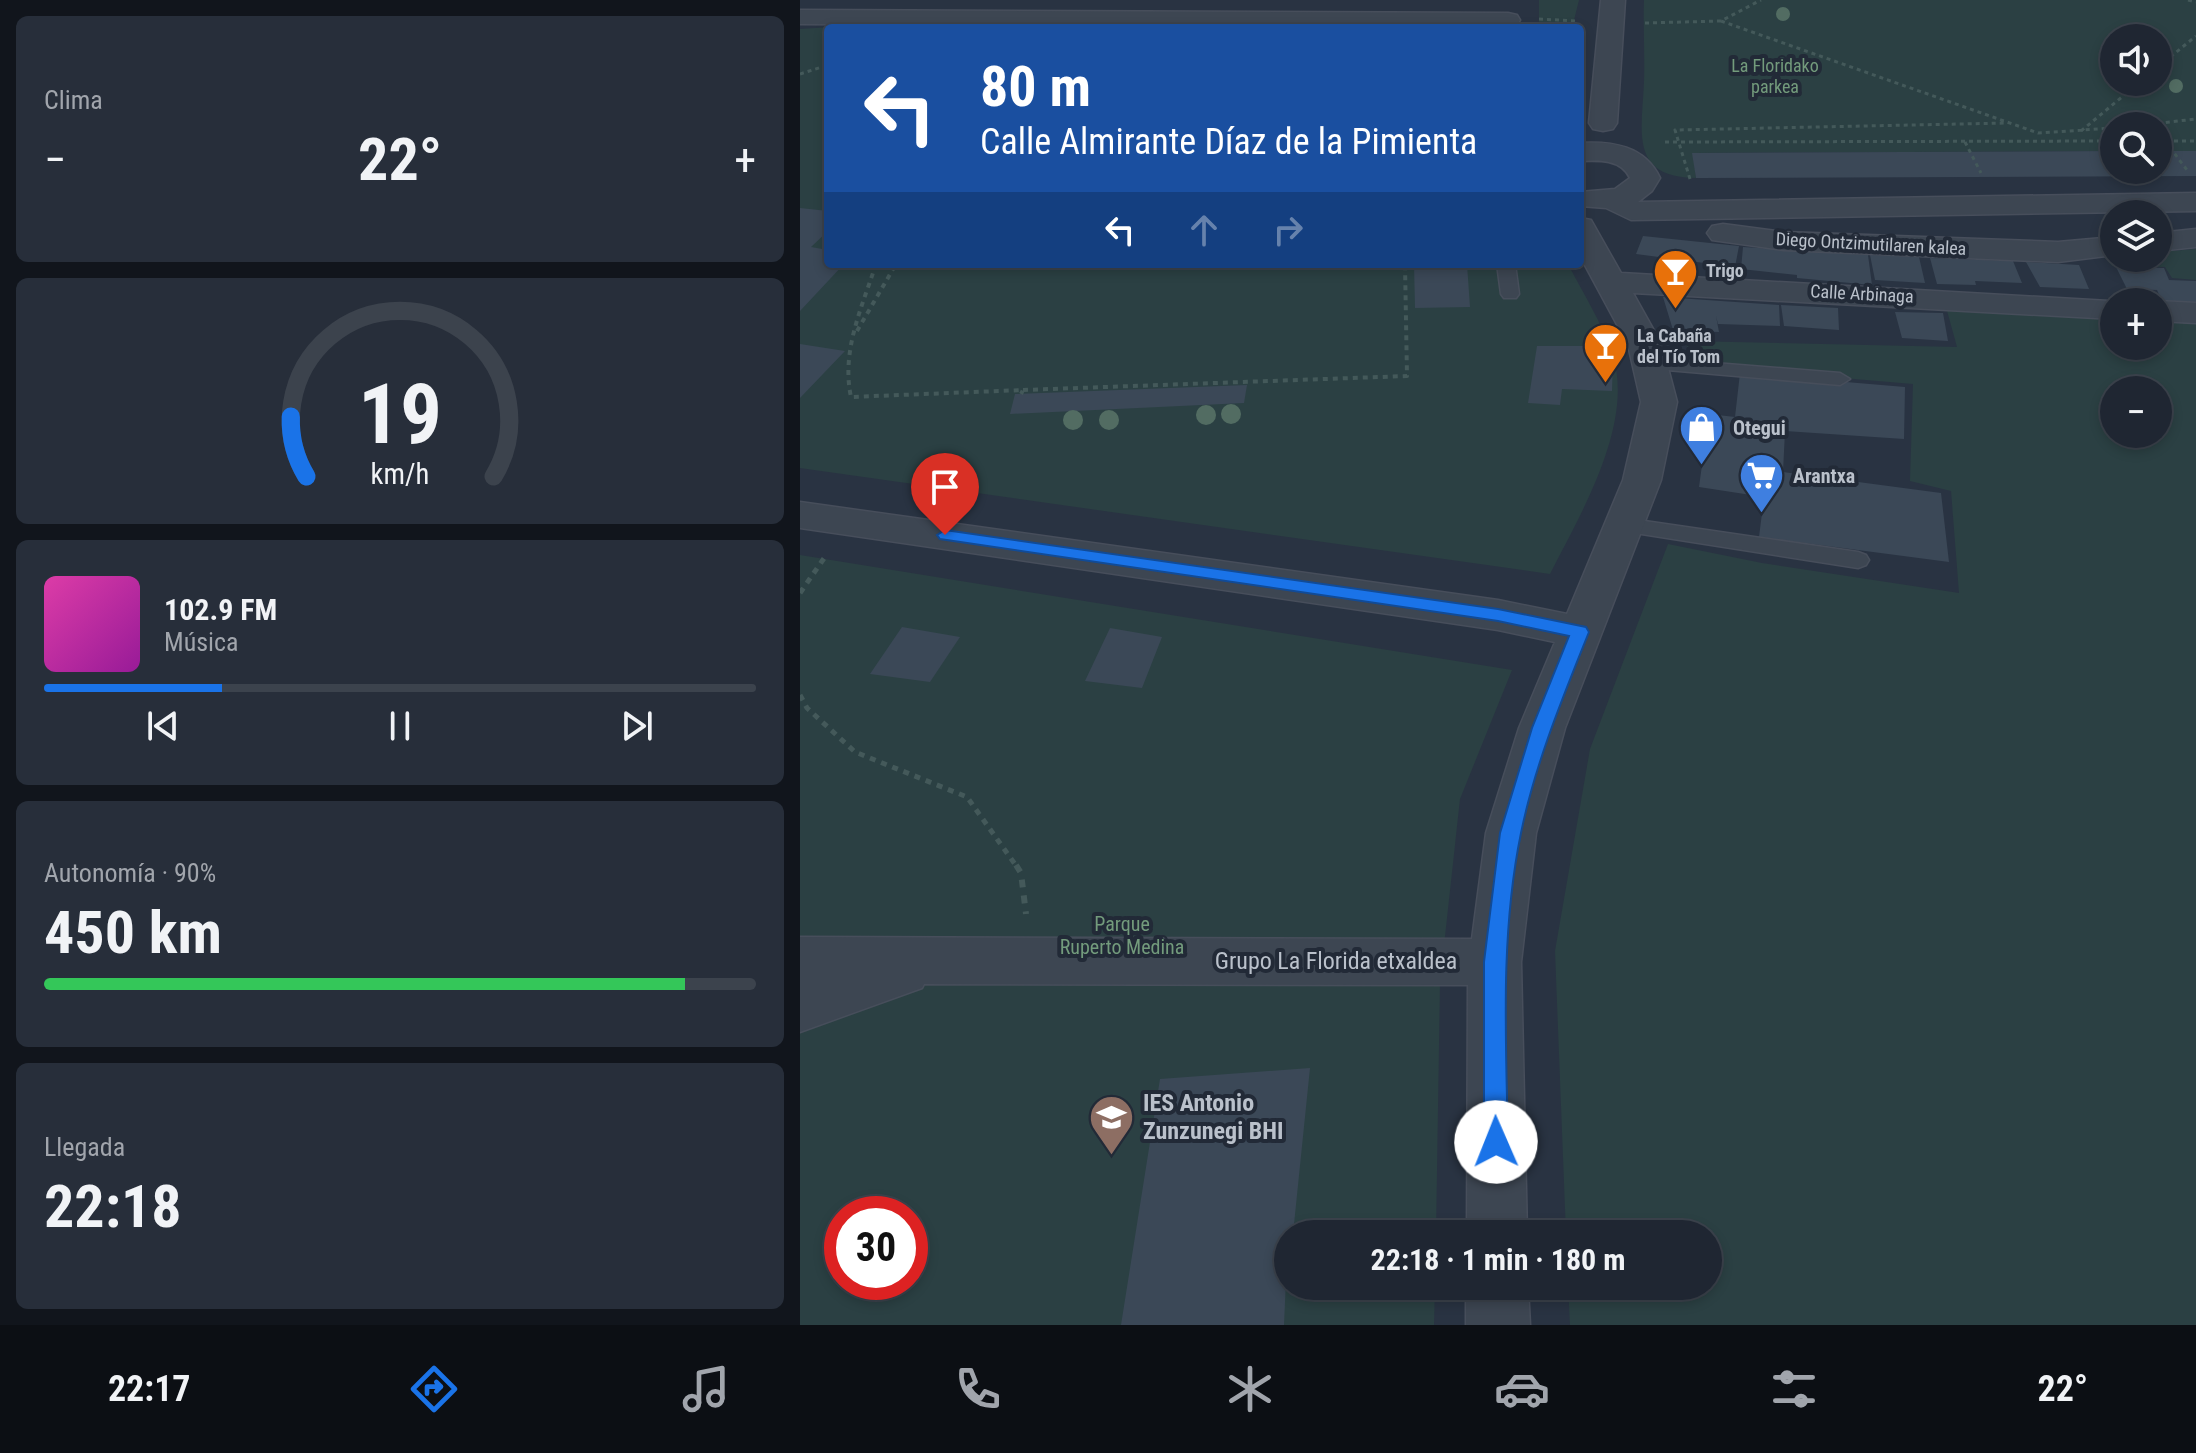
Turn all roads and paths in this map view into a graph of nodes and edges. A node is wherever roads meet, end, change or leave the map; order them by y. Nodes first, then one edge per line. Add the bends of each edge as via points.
1 (1613, 0) edge
2 (1761, 0) edge
3 (2188, 0) edge
4 (2196, 2) edge
5 (1093, 9) edge
6 (1508, 16) edge
7 (800, 17) edge
8 (1534, 19) dead end
9 (1721, 21) junction
10 (1580, 22) dead end
11 (1640, 23) dead end
12 (2196, 36) edge
13 (2172, 56) edge
14 (824, 66) edge
15 (800, 74) edge
16 (2123, 96) edge
17 (2196, 119) edge
18 (2172, 122) edge
19 (1603, 123) junction
20 (2011, 123) junction
21 (2100, 130) edge
22 (2080, 132) junction
23 (2100, 141) edge
24 (2172, 141) edge
25 (2196, 141) edge
26 (1664, 142) dead end
27 (1678, 142) junction
28 (1965, 142) junction
29 (1584, 146) edge
30 (1584, 151) edge
31 (2172, 153) edge
32 (1623, 156) junction
33 (1645, 178) junction
34 (1691, 181) dead end
35 (1986, 183) dead end
36 (2195, 192) edge
37 (1606, 202) edge
38 (1717, 208) junction
39 (1584, 234) edge
40 (2196, 238) edge
41 (2172, 241) edge
42 (2100, 248) edge
43 (875, 268) edge
44 (894, 268) edge
45 (1405, 268) edge
46 (1507, 268) edge
47 (1610, 282) junction
48 (882, 292) junction
49 (867, 293) junction
50 (1510, 294) dead end
51 (2100, 308) edge
52 (2172, 312) edge
53 (2196, 313) edge
54 (855, 335) junction
55 (1651, 364) junction
56 (1840, 379) dead end
57 (800, 515) edge
58 (1624, 525) junction
59 (833, 546) dead end
60 (1858, 560) dead end
61 (800, 593) edge
62 (1528, 621) junction
63 (1580, 632) junction
64 (1560, 682) junction
65 (800, 695) edge
66 (1026, 915) dead end
67 (800, 960) edge
68 (937, 960) junction
69 (1495, 962) junction
70 (800, 1008) edge
71 (1497, 1220) edge
72 (1497, 1300) edge
73 (1498, 1325) edge

1 - 19 street
2 - 9 path
3 - 4 path
5 - 6 street
5 - 7 street
8 - 10 path
9 - 11 path
9 - 20 path
12 - 13 path
14 - 15 path
16 - 22 path
17 - 18 path
19 - 29 street
19 - 32 street, Diego Ontzimutilaren kalea
20 - 22 path via 2038,133
20 - 27 path via 1675,130
21 - 22 path
23 - 28 path
24 - 25 path
26 - 27 path
27 - 28 path
27 - 34 path
28 - 35 path
30 - 32 street
31 - 36 path
32 - 33 street, Diego Ontzimutilaren kalea via 1643,170
33 - 37 street via 1636,191
33 - 38 street, Diego Ontzimutilaren kalea via 1694,203
36 - 38 street, Diego Ontzimutilaren kalea via 1786,210
37 - 38 street, Diego Ontzimutilaren kalea
37 - 39 street
37 - 42 street, Diego Ontzimutilaren kalea via 1719,233 1784,241 2058,252
39 - 47 street
40 - 41 street
43 - 49 path
44 - 48 path
45 - 54 path via 1407,376 851,397 846,382
46 - 50 lane
47 - 51 street, Calle Arbinaga
47 - 55 street
48 - 49 path
48 - 54 path
49 - 54 path
52 - 53 street
55 - 56 lane
55 - 58 street via 1659,402 1656,426
57 - 62 street
58 - 60 lane
58 - 63 street
59 - 61 path
62 - 63 street
62 - 64 street via 1552,655
63 - 64 street
64 - 69 street via 1511,833
65 - 66 path via 855,752 967,797 1021,873
67 - 68 street, Grupo La Florida etxaldea
68 - 69 street, Grupo La Florida etxaldea
68 - 70 street, Grupo La Florida etxaldea
69 - 71 street
72 - 73 street

